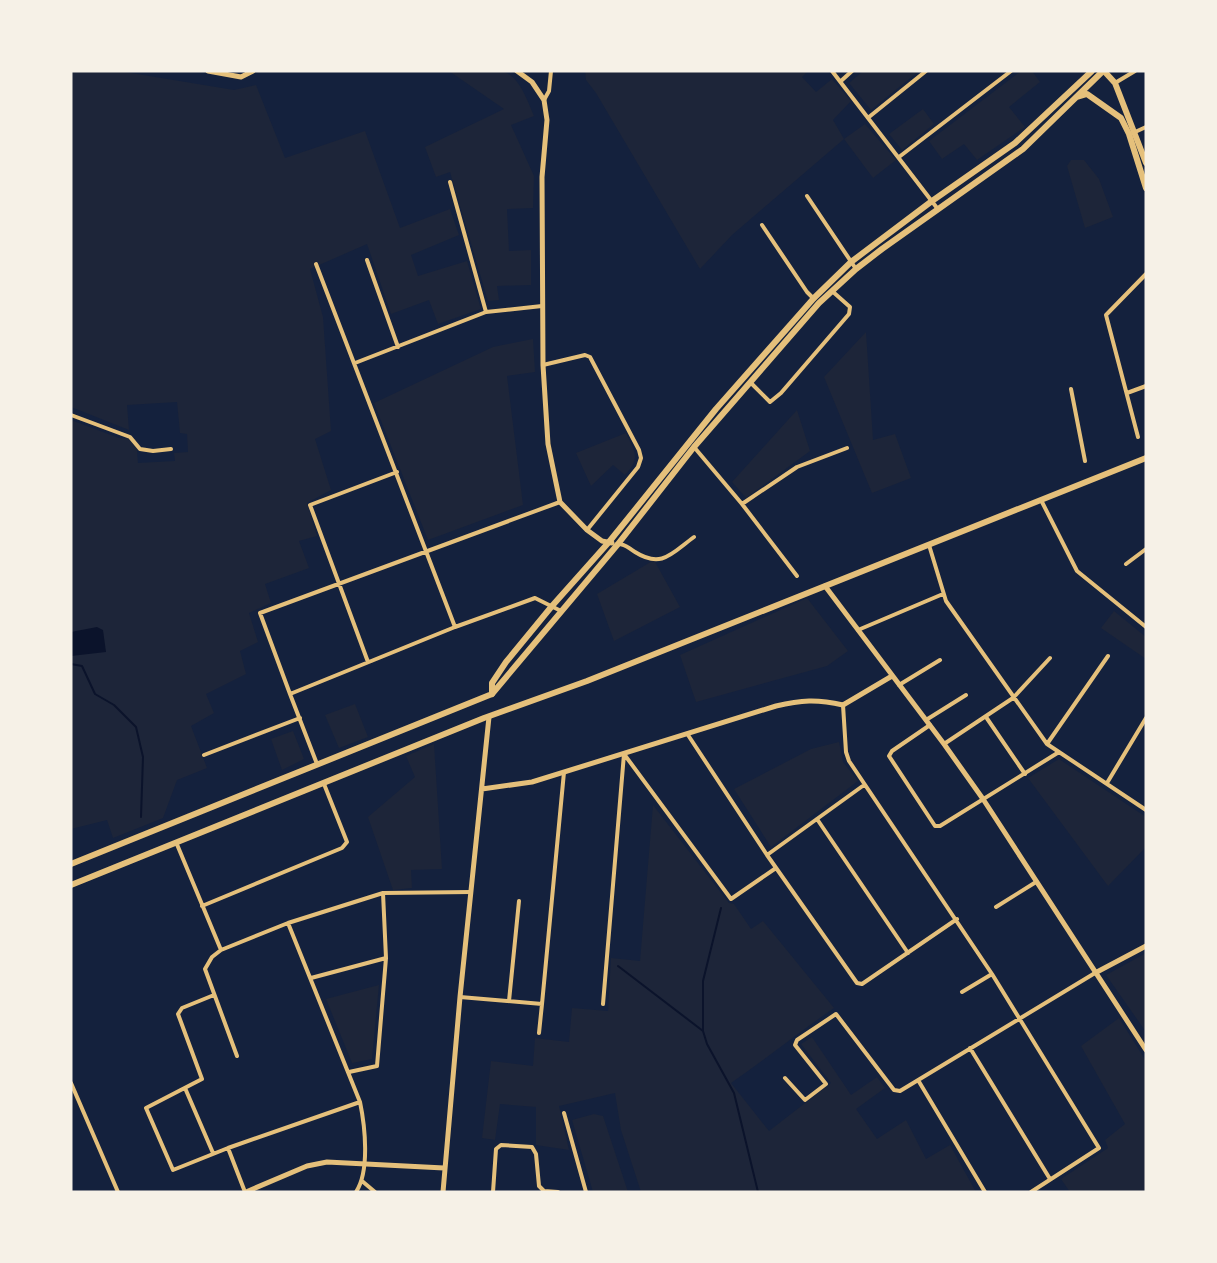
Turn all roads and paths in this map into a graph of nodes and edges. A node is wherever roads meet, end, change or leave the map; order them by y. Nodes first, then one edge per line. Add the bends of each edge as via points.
1 (208, 71) edge
2 (253, 71) edge
3 (517, 71) edge
4 (551, 71) edge
5 (832, 71) edge
6 (852, 71) edge
7 (926, 71) edge
8 (1011, 71) edge
9 (1092, 71) edge
10 (1103, 71) edge
11 (1135, 71) edge
12 (841, 81) junction
13 (1115, 83) junction
14 (1078, 97) junction
15 (544, 100) junction
16 (869, 117) junction
17 (1146, 127) edge
18 (1135, 132) junction
19 (899, 157) junction
20 (1146, 163) edge
21 (450, 182) dead end
22 (1146, 188) edge
23 (807, 196) dead end
24 (932, 201) junction
25 (936, 208) junction
26 (762, 224) dead end
27 (367, 260) dead end
28 (851, 262) junction
29 (316, 264) dead end
30 (856, 269) junction
31 (1146, 274) edge
32 (832, 291) junction
33 (814, 298) junction
34 (819, 303) junction
35 (542, 306) junction
36 (486, 312) junction
37 (398, 347) junction
38 (355, 363) junction
39 (543, 365) junction
40 (751, 382) junction
41 (1146, 386) edge
42 (1071, 389) dead end
43 (1127, 394) junction
44 (71, 415) edge
45 (1138, 437) dead end
46 (694, 448) junction
47 (847, 448) dead end
48 (171, 449) dead end
49 (1146, 458) edge
50 (1085, 460) dead end
51 (397, 472) junction
52 (1041, 500) junction
53 (560, 502) junction
54 (742, 504) junction
55 (587, 530) junction
56 (694, 537) dead end
57 (609, 542) junction
58 (618, 544) junction
59 (929, 545) junction
60 (1146, 549) edge
61 (426, 551) junction
62 (1126, 564) dead end
63 (797, 576) dead end
64 (339, 584) junction
65 (825, 586) junction
66 (943, 594) junction
67 (552, 606) junction
68 (561, 611) junction
69 (455, 627) junction
70 (1146, 627) edge
71 (858, 630) junction
72 (1108, 656) dead end
73 (1050, 658) dead end
74 (940, 660) dead end
75 (368, 662) junction
76 (892, 676) junction
77 (899, 685) junction
78 (290, 694) junction
79 (492, 694) junction
80 (966, 695) dead end
81 (1013, 698) junction
82 (843, 705) junction
83 (489, 717) junction
84 (986, 717) junction
85 (300, 718) junction
86 (1146, 718) edge
87 (928, 722) junction
88 (688, 735) junction
89 (944, 744) junction
90 (1047, 744) junction
91 (1059, 752) junction
92 (624, 754) junction
93 (204, 755) dead end
94 (317, 764) junction
95 (564, 772) junction
96 (1025, 774) junction
97 (1107, 783) junction
98 (324, 784) junction
99 (864, 785) junction
100 (482, 789) junction
101 (983, 799) junction
102 (1146, 810) edge
103 (816, 820) junction
104 (176, 842) junction
105 (767, 855) junction
106 (71, 864) edge
107 (776, 868) junction
108 (1036, 882) junction
109 (71, 885) edge
110 (471, 892) junction
111 (383, 893) junction
112 (519, 901) dead end
113 (202, 906) junction
114 (996, 907) dead end
115 (957, 919) junction
116 (288, 923) junction
117 (1146, 946) edge
118 (221, 950) junction
119 (908, 953) junction
120 (386, 958) junction
121 (992, 974) junction
122 (1095, 974) junction
123 (310, 978) junction
124 (962, 992) dead end
125 (214, 995) junction
126 (460, 997) junction
127 (509, 1001) junction
128 (542, 1004) junction
129 (603, 1004) dead end
130 (1020, 1018) junction
131 (539, 1033) dead end
132 (970, 1048) junction
133 (1146, 1050) edge
134 (237, 1056) dead end
135 (349, 1072) junction
136 (785, 1078) dead end
137 (918, 1080) junction
138 (71, 1083) edge
139 (185, 1088) junction
140 (360, 1102) junction
141 (564, 1113) dead end
142 (228, 1148) junction
143 (213, 1153) junction
144 (364, 1166) junction
145 (444, 1168) junction
146 (1050, 1179) junction
147 (362, 1182) junction
148 (118, 1192) edge
149 (245, 1192) edge
150 (356, 1192) edge
151 (375, 1192) edge
152 (443, 1192) edge
153 (493, 1192) edge
154 (558, 1192) edge
155 (586, 1192) edge
156 (985, 1192) edge
157 (1031, 1192) edge

1 - 2 street via 241,77
3 - 15 street via 532,82
4 - 15 street via 549,91
5 - 12 street
6 - 12 street
7 - 16 street
8 - 19 street
9 - 24 main road via 1016,143
10 - 13 main road
10 - 14 main road
11 - 13 street
12 - 16 street
13 - 18 main road
14 - 22 main road via 1087,94 1120,118 1129,134
14 - 25 main road via 1023,149
15 - 35 street via 548,120 542,176
16 - 19 street
17 - 18 street
18 - 20 main road
19 - 24 street
21 - 36 street
23 - 28 street
24 - 25 street
24 - 28 main road
25 - 30 main road
26 - 33 street
27 - 37 street
28 - 30 street
28 - 33 main road
29 - 38 street
30 - 32 main road
31 - 43 street via 1106,315
32 - 34 main road
32 - 40 street via 850,307 849,314 781,393 770,402
33 - 34 street
33 - 57 main road via 716,409
34 - 40 main road
35 - 36 street
35 - 39 street
36 - 37 street
37 - 38 street
38 - 51 street
39 - 53 street via 548,444
39 - 55 street via 585,355 590,357 640,450 638,467
40 - 46 main road
41 - 43 street
42 - 50 street
43 - 45 street
44 - 48 street via 130,437 140,449
46 - 54 street
46 - 58 main road
47 - 54 street via 797,467
49 - 52 main road
51 - 61 street
51 - 64 street via 310,505
52 - 59 main road
52 - 70 street via 1076,571
53 - 55 street
53 - 61 street
54 - 63 street
55 - 57 street
56 - 58 street via 666,558 654,561 625,544
57 - 58 street
57 - 67 main road
58 - 68 main road
59 - 65 main road
59 - 66 street
60 - 62 street
61 - 64 street
61 - 69 street
64 - 75 street
64 - 78 street via 260,613
65 - 71 street
65 - 83 main road
66 - 71 street
66 - 81 street
67 - 68 street
67 - 69 street via 535,598
67 - 79 main road via 497,673 492,683
68 - 79 main road
69 - 75 street
71 - 76 street
72 - 90 street
73 - 81 street
74 - 77 street
75 - 78 street
76 - 77 street
76 - 82 street
77 - 87 street
78 - 85 street
79 - 94 main road
80 - 87 street
81 - 84 street
81 - 90 street
82 - 88 street via 804,700
82 - 99 street via 848,760
83 - 98 main road
83 - 100 street
84 - 89 street
84 - 96 street
85 - 93 street
85 - 94 street
86 - 97 street
87 - 89 street
87 - 101 street via 889,756 935,826
88 - 92 street
88 - 105 street
89 - 101 street
90 - 91 street
91 - 96 street
91 - 97 street
92 - 95 street
92 - 107 street via 731,899
92 - 129 street
94 - 106 main road
95 - 100 street via 532,782
95 - 128 street
96 - 101 street
97 - 102 street
98 - 104 main road
98 - 113 street via 347,842 342,848
99 - 103 street
99 - 115 street
100 - 110 street
101 - 108 street
103 - 105 street
103 - 119 street
104 - 109 main road
104 - 113 street
105 - 107 street
107 - 119 street via 857,983 862,984
108 - 114 street
108 - 122 street
110 - 111 street
110 - 126 street
111 - 116 street
111 - 120 street
112 - 127 street
113 - 118 street
115 - 119 street
115 - 121 street
116 - 118 street
116 - 123 street
117 - 122 street
118 - 125 street via 205,969
120 - 123 street
120 - 135 street via 377,1066
121 - 124 street
121 - 130 street
122 - 130 street
122 - 133 street
123 - 135 street
125 - 134 street
125 - 139 street via 182,1008 178,1014 202,1079
126 - 127 street
126 - 145 street
127 - 128 street
128 - 131 street
130 - 132 street
130 - 146 street via 1099,1148
132 - 137 street
132 - 146 street
135 - 140 street
136 - 137 street via 805,1100 826,1084 795,1046 797,1040 836,1014 894,1090 900,1091
137 - 156 street
138 - 148 street
139 - 143 street
139 - 143 street via 146,1108 172,1170
140 - 142 street
140 - 144 street via 364,1123
141 - 155 street
142 - 143 street
142 - 149 street
144 - 145 street
144 - 147 street
144 - 149 street via 327,1162 307,1166
145 - 152 street
146 - 157 street
147 - 150 street
147 - 151 street
153 - 154 street via 496,1149 501,1144 532,1147 536,1154 538,1186 544,1191

